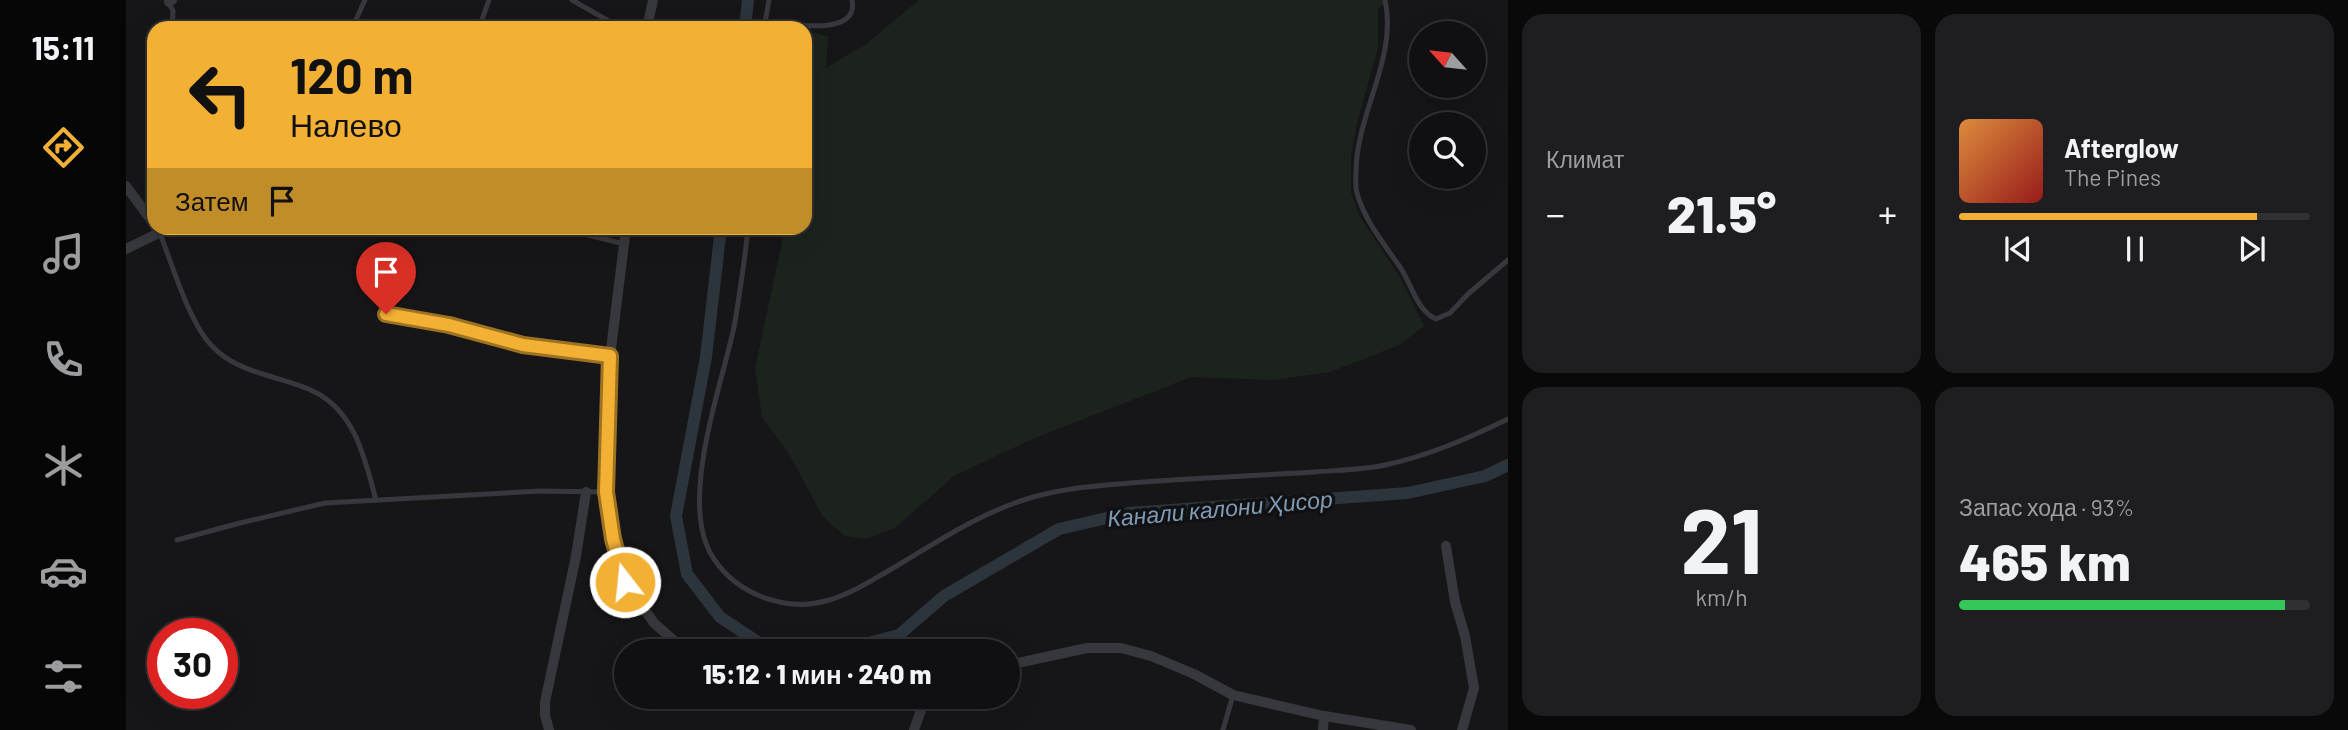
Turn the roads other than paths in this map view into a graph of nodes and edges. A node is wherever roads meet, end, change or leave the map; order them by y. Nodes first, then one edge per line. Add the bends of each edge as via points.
1 (365, 0) edge
2 (489, 0) edge
3 (572, 0) edge
4 (653, 0) edge
5 (769, 0) edge
6 (852, 0) edge
7 (1385, 0) edge
8 (170, 1) edge
9 (172, 21) edge
10 (355, 21) edge
11 (482, 21) edge
12 (609, 21) edge
13 (648, 21) edge
14 (766, 21) edge
15 (812, 27) edge
16 (126, 186) edge
17 (147, 211) edge
18 (148, 235) edge
19 (163, 235) edge
20 (588, 235) edge
21 (625, 235) edge
22 (747, 235) edge
23 (624, 244) junction
24 (126, 249) edge
25 (1508, 260) edge
26 (386, 314) dead end
27 (610, 356) junction
28 (1508, 419) edge
29 (586, 492) junction
30 (606, 492) junction
31 (376, 500) junction
32 (177, 540) dead end
33 (1446, 546) dead end
34 (672, 639) edge
35 (1020, 662) edge
36 (1233, 695) junction
37 (921, 709) edge
38 (1324, 716) junction
39 (549, 730) edge
40 (914, 730) edge
41 (1223, 730) edge
42 (1323, 730) edge
43 (1411, 730) edge
44 (1462, 730) edge

1 - 10 lane
2 - 11 lane
3 - 12 lane
4 - 13 street
5 - 14 lane
6 - 15 lane via 849,14 832,25
7 - 25 lane via 1385,49 1356,155 1356,192 1365,214 1416,296 1436,319 1450,313
8 - 9 lane
16 - 17 street
18 - 24 street
19 - 31 lane via 206,341 226,359 315,392 337,408 352,427
20 - 23 lane
21 - 23 street
22 - 28 lane via 698,505 700,527 726,575 747,591 770,599 806,604 827,601 972,521 1055,491 1384,465
23 - 27 street
26 - 27 street via 523,345
27 - 30 street
29 - 30 lane
29 - 31 lane
29 - 39 street via 545,702
30 - 34 street via 625,582 654,623
31 - 32 lane via 325,503
33 - 44 street via 1474,688
35 - 36 street via 1087,648 1121,648 1194,674
36 - 38 street
36 - 41 lane
37 - 40 street
38 - 42 street
38 - 43 street

